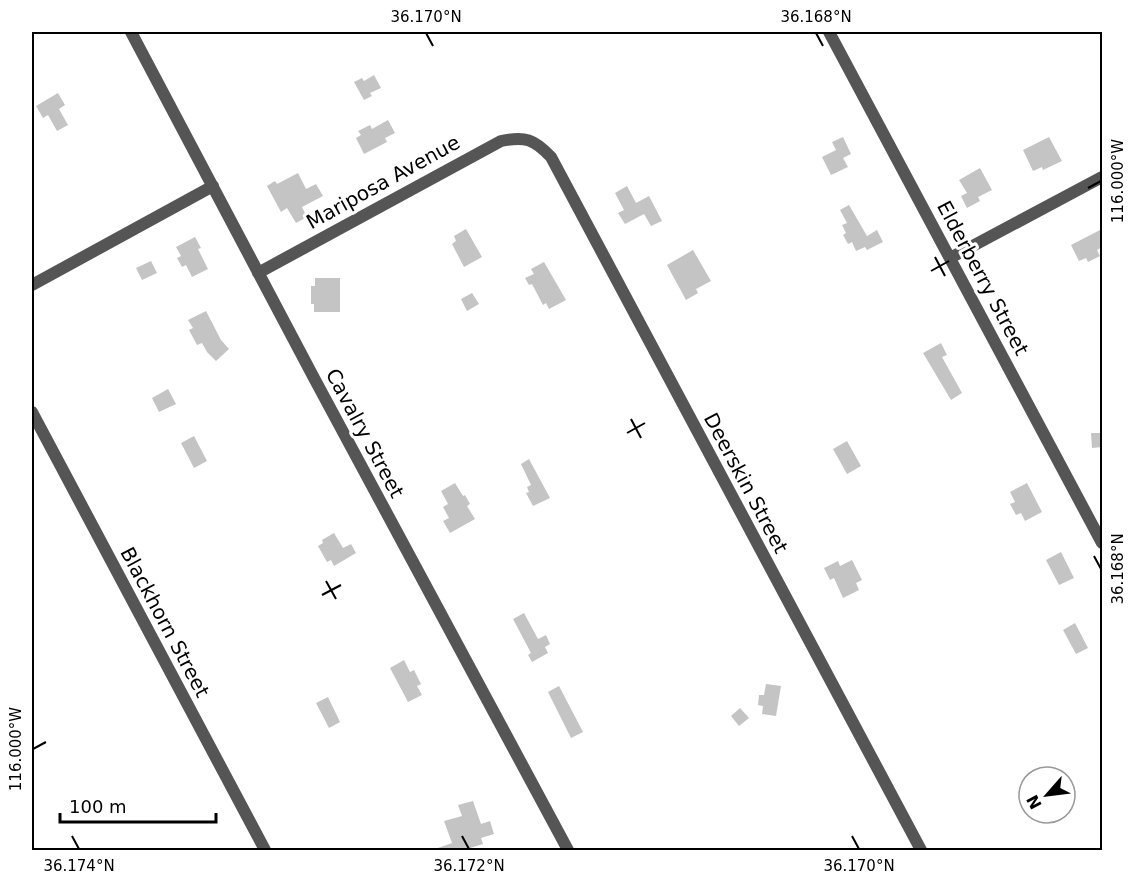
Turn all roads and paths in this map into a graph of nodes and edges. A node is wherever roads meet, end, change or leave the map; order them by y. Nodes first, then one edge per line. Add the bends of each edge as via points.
1 (131, 32) edge
2 (829, 32) edge
3 (530, 140) joint
4 (1102, 177) edge
5 (213, 186) junction
6 (950, 258) junction
7 (258, 273) junction
8 (32, 285) edge
9 (32, 412) edge
10 (1101, 536) edge
11 (265, 850) edge
12 (568, 850) edge
13 (921, 850) edge

1 - 5 street, Cavalry Street
2 - 6 street, Elderberry Street
3 - 7 street, Mariposa Avenue via 517,138 486,148
3 - 13 street, Deerskin Street via 551,157
4 - 6 street
5 - 7 street, Cavalry Street
5 - 8 street
6 - 10 street, Elderberry Street
7 - 12 street, Cavalry Street
9 - 11 street, Blackhorn Street

